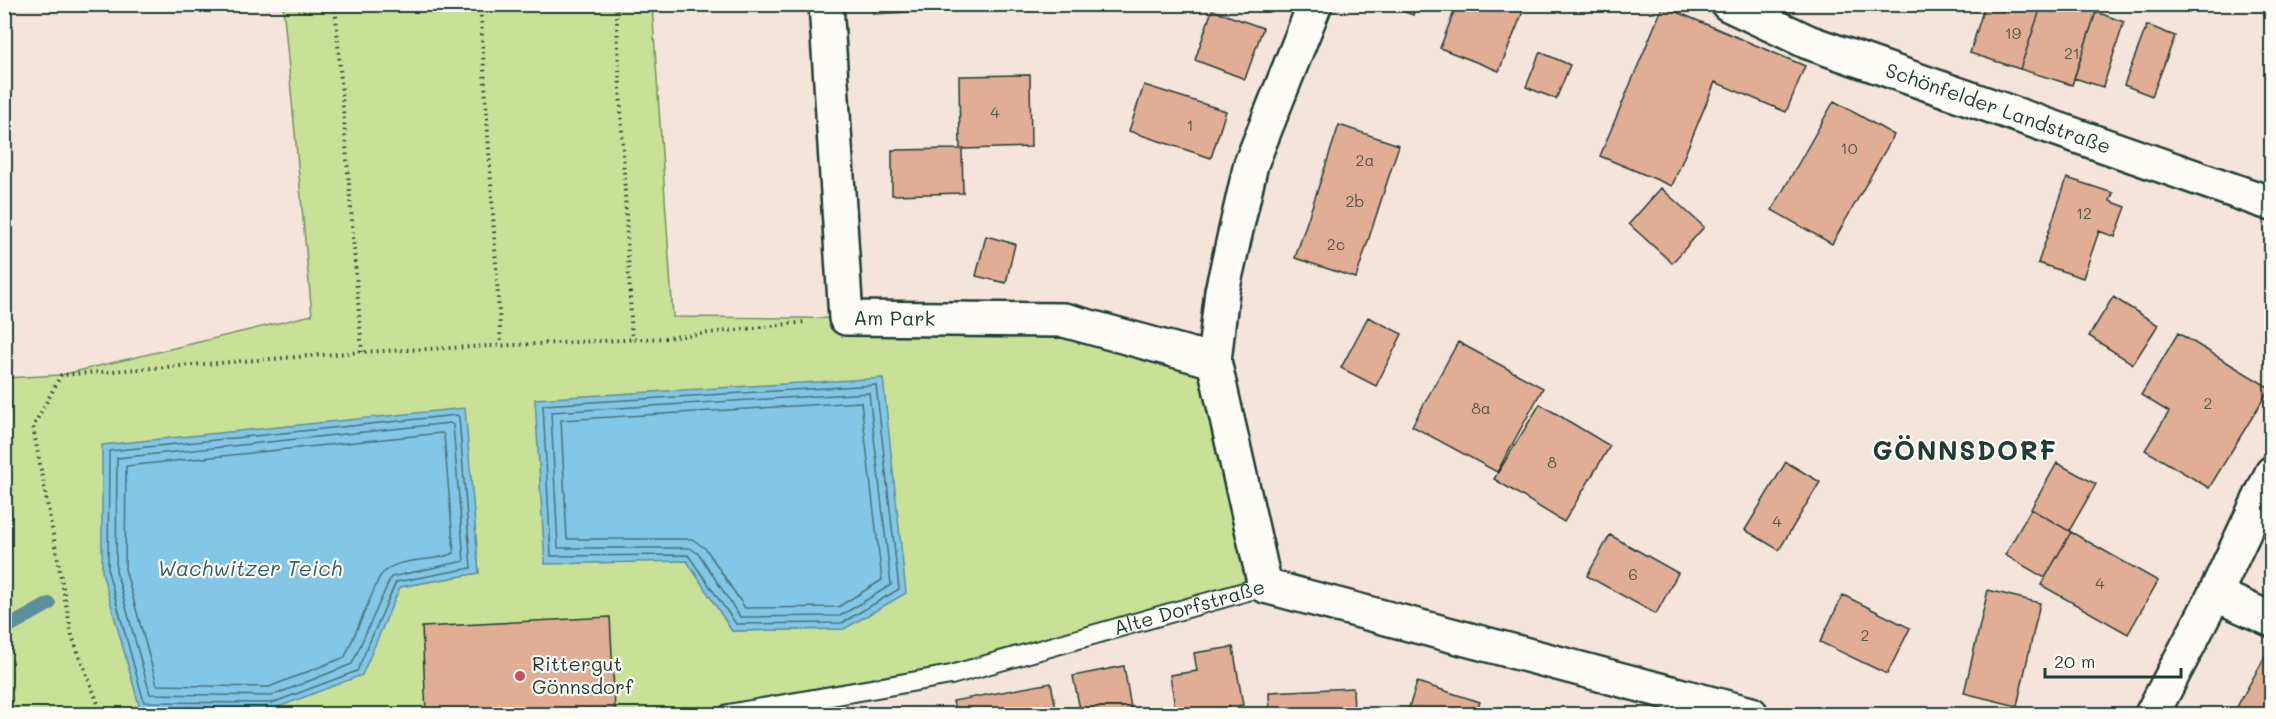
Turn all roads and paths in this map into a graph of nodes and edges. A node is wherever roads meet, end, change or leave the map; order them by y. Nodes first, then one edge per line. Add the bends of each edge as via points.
1 (335, 4) edge
2 (480, 4) edge
3 (616, 4) edge
4 (826, 4) edge
5 (1315, 4) edge
6 (1728, 4) edge
7 (2271, 204) edge
8 (846, 318) junction
9 (632, 340) junction
10 (501, 345) junction
11 (362, 352) junction
12 (1214, 361) junction
13 (2271, 473) edge
14 (1264, 586) junction
15 (2215, 594) junction
16 (2271, 620) edge
17 (102, 714) edge
18 (728, 714) edge
19 (1751, 714) edge
20 (2152, 714) edge

1 - 11 path
2 - 10 path
3 - 9 path
4 - 8 street, Am Park
5 - 12 street via 1251,164 1222,291
6 - 7 street, Schönfelder Landstraße via 1808,42
8 - 9 path
8 - 12 street, Am Park via 1064,320
9 - 10 path
10 - 11 path
11 - 17 path via 62,375 33,427 72,636
12 - 14 street
13 - 15 street
14 - 18 lane, Alte Dorfstraße via 951,675
14 - 19 street, Alte Dorfstraße
15 - 16 street
15 - 20 street

